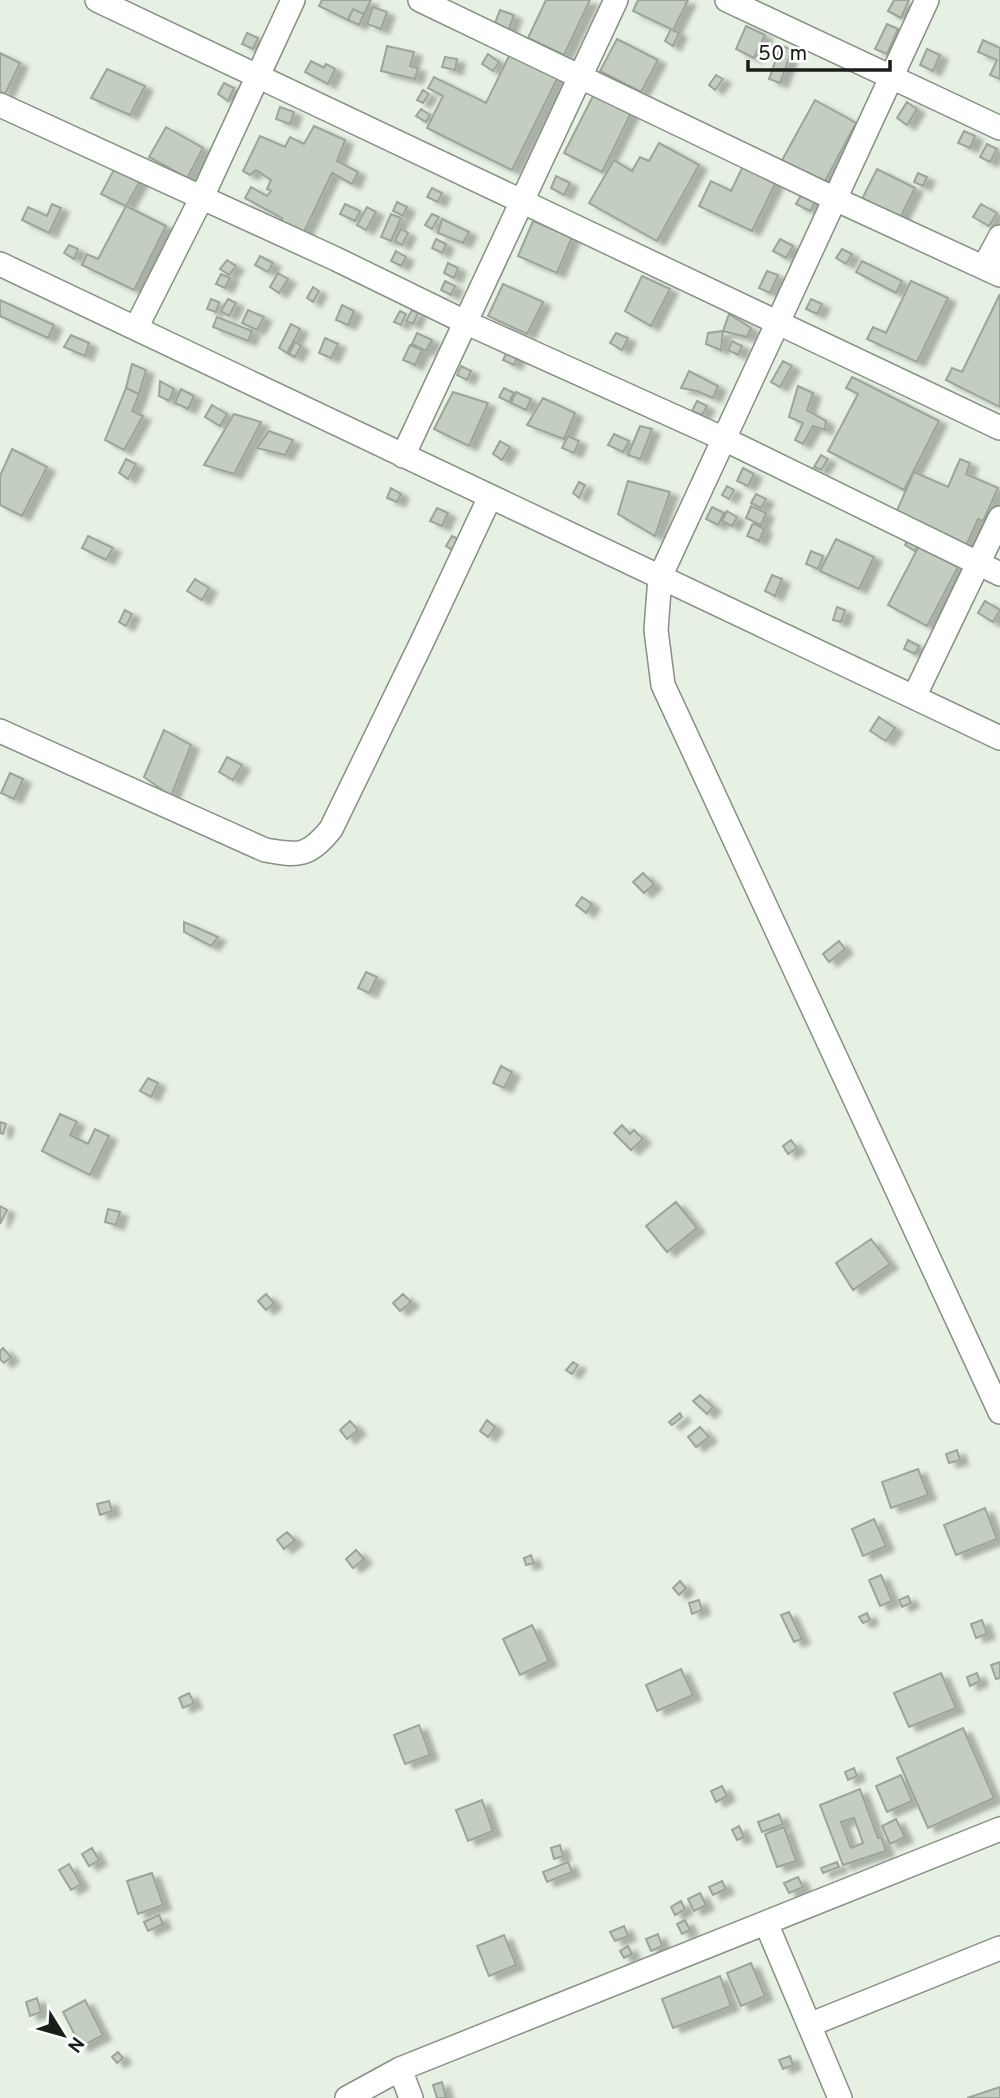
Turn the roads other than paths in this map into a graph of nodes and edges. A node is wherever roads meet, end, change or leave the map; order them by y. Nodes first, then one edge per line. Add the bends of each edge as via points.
1 (97, 0) edge
2 (293, 0) edge
3 (420, 0) edge
4 (616, 0) edge
5 (727, 0) edge
6 (927, 0) edge
7 (258, 76) junction
8 (581, 76) junction
9 (891, 77) junction
10 (0, 105) edge
11 (1000, 128) edge
12 (202, 197) junction
13 (835, 198) junction
14 (522, 201) junction
15 (1000, 237) edge
16 (0, 264) edge
17 (992, 271) edge
18 (777, 322) junction
19 (467, 323) junction
20 (136, 328) junction
21 (1000, 428) edge
22 (722, 438) junction
23 (403, 456) junction
24 (490, 497) junction
25 (1000, 518) edge
26 (979, 564) junction
27 (1000, 574) edge
28 (660, 577) junction
29 (914, 697) junction
30 (0, 731) edge
31 (1000, 738) edge
32 (1000, 1412) edge
33 (1000, 1829) edge
34 (766, 1923) junction
35 (1000, 1948) edge
36 (809, 2025) junction
37 (400, 2069) junction
38 (347, 2098) edge
39 (411, 2098) edge
40 (840, 2098) edge

1 - 7 street
2 - 7 street
3 - 8 street
4 - 8 street
5 - 9 street
6 - 9 street
7 - 12 street
7 - 14 street
8 - 13 street
8 - 14 street
9 - 11 street
9 - 13 street
10 - 12 street
12 - 19 street
12 - 20 street
13 - 17 street
13 - 18 street
14 - 18 street
14 - 19 street
15 - 17 street
16 - 20 street
18 - 21 street
18 - 22 street
19 - 22 street
19 - 23 street
20 - 23 street
22 - 26 street
22 - 28 street
23 - 24 street
24 - 28 street
24 - 30 street via 331,829 307,853 265,850
25 - 26 street
26 - 27 street
26 - 29 street
28 - 29 street
28 - 32 street via 656,630 663,685
29 - 31 street
33 - 34 street
34 - 36 street
34 - 37 street
35 - 36 street
36 - 40 street
37 - 38 street
37 - 39 street

